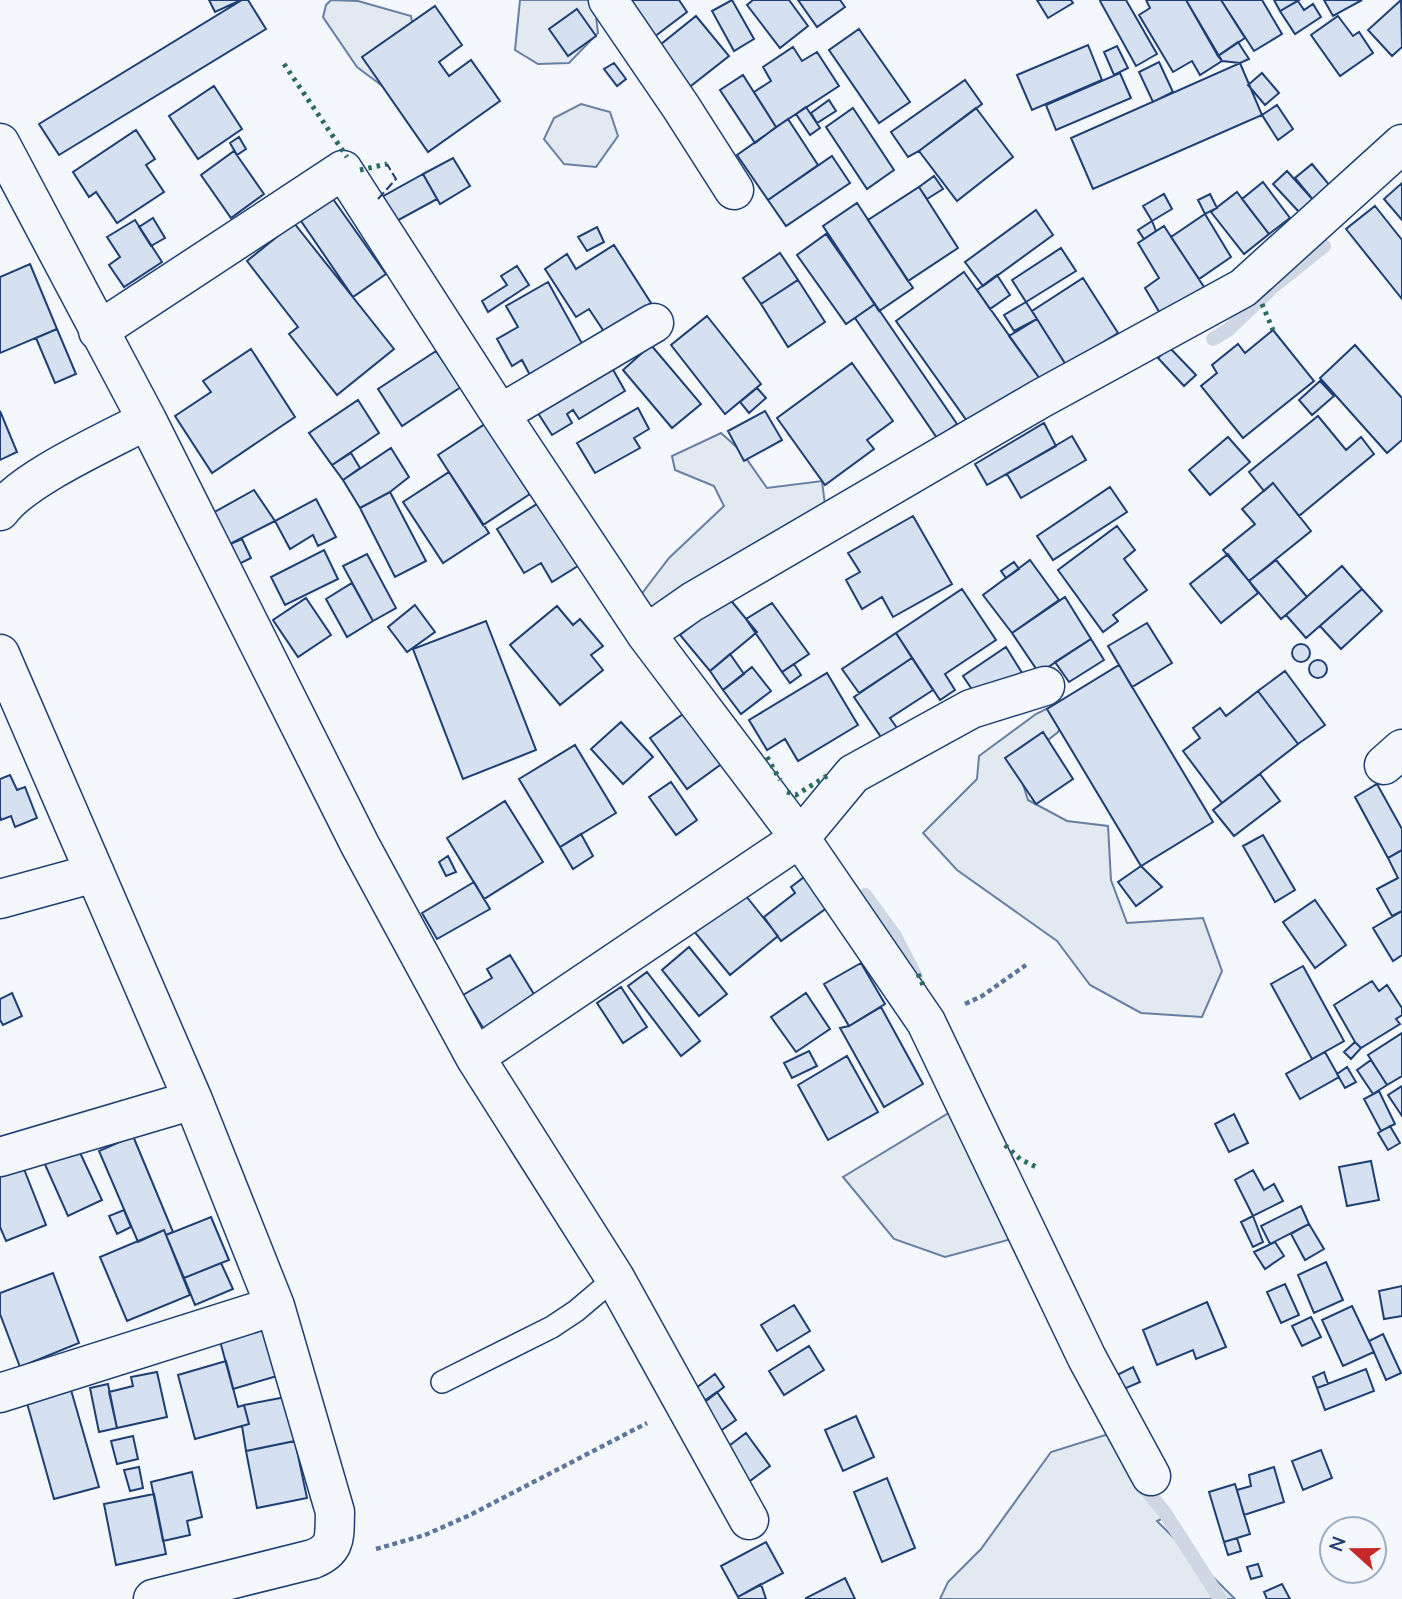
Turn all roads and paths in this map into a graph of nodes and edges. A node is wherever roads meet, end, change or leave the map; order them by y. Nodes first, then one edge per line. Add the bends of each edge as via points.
1 (608, 0) edge
2 (0, 143) edge
3 (1402, 144) edge
4 (734, 190) dead end
5 (654, 323) dead end
6 (97, 331) junction
7 (500, 414) junction
8 (146, 421) junction
9 (0, 511) edge
10 (646, 634) junction
11 (0, 654) edge
12 (1045, 686) dead end
13 (800, 838) junction
14 (95, 873) junction
15 (0, 899) edge
16 (1026, 965) dead end
17 (926, 1022) junction
18 (475, 1057) junction
19 (193, 1100) junction
20 (0, 1157) edge
21 (615, 1278) junction
22 (275, 1306) junction
23 (442, 1382) dead end
24 (0, 1393) edge
25 (686, 1403) junction
26 (1151, 1476) dead end
27 (750, 1520) dead end
28 (326, 1553) junction
29 (153, 1599) edge

1 - 4 street
2 - 6 street
3 - 10 street via 1243,288 1040,399 692,602
5 - 7 street
6 - 7 street via 343,170
6 - 8 street
7 - 10 street
8 - 9 street via 53,470
8 - 18 street via 360,845
10 - 13 street
11 - 14 street
12 - 13 street via 971,709 853,774
13 - 17 street
13 - 18 street
14 - 15 street
14 - 19 street
16 - 17 path via 982,996
17 - 26 street via 1087,1358
18 - 21 street
19 - 20 street
19 - 22 street
21 - 23 lane via 552,1327
21 - 25 street
22 - 24 street
22 - 28 street via 335,1512 333,1541
25 - 27 street
25 - 28 path via 425,1535 378,1549
28 - 29 street

